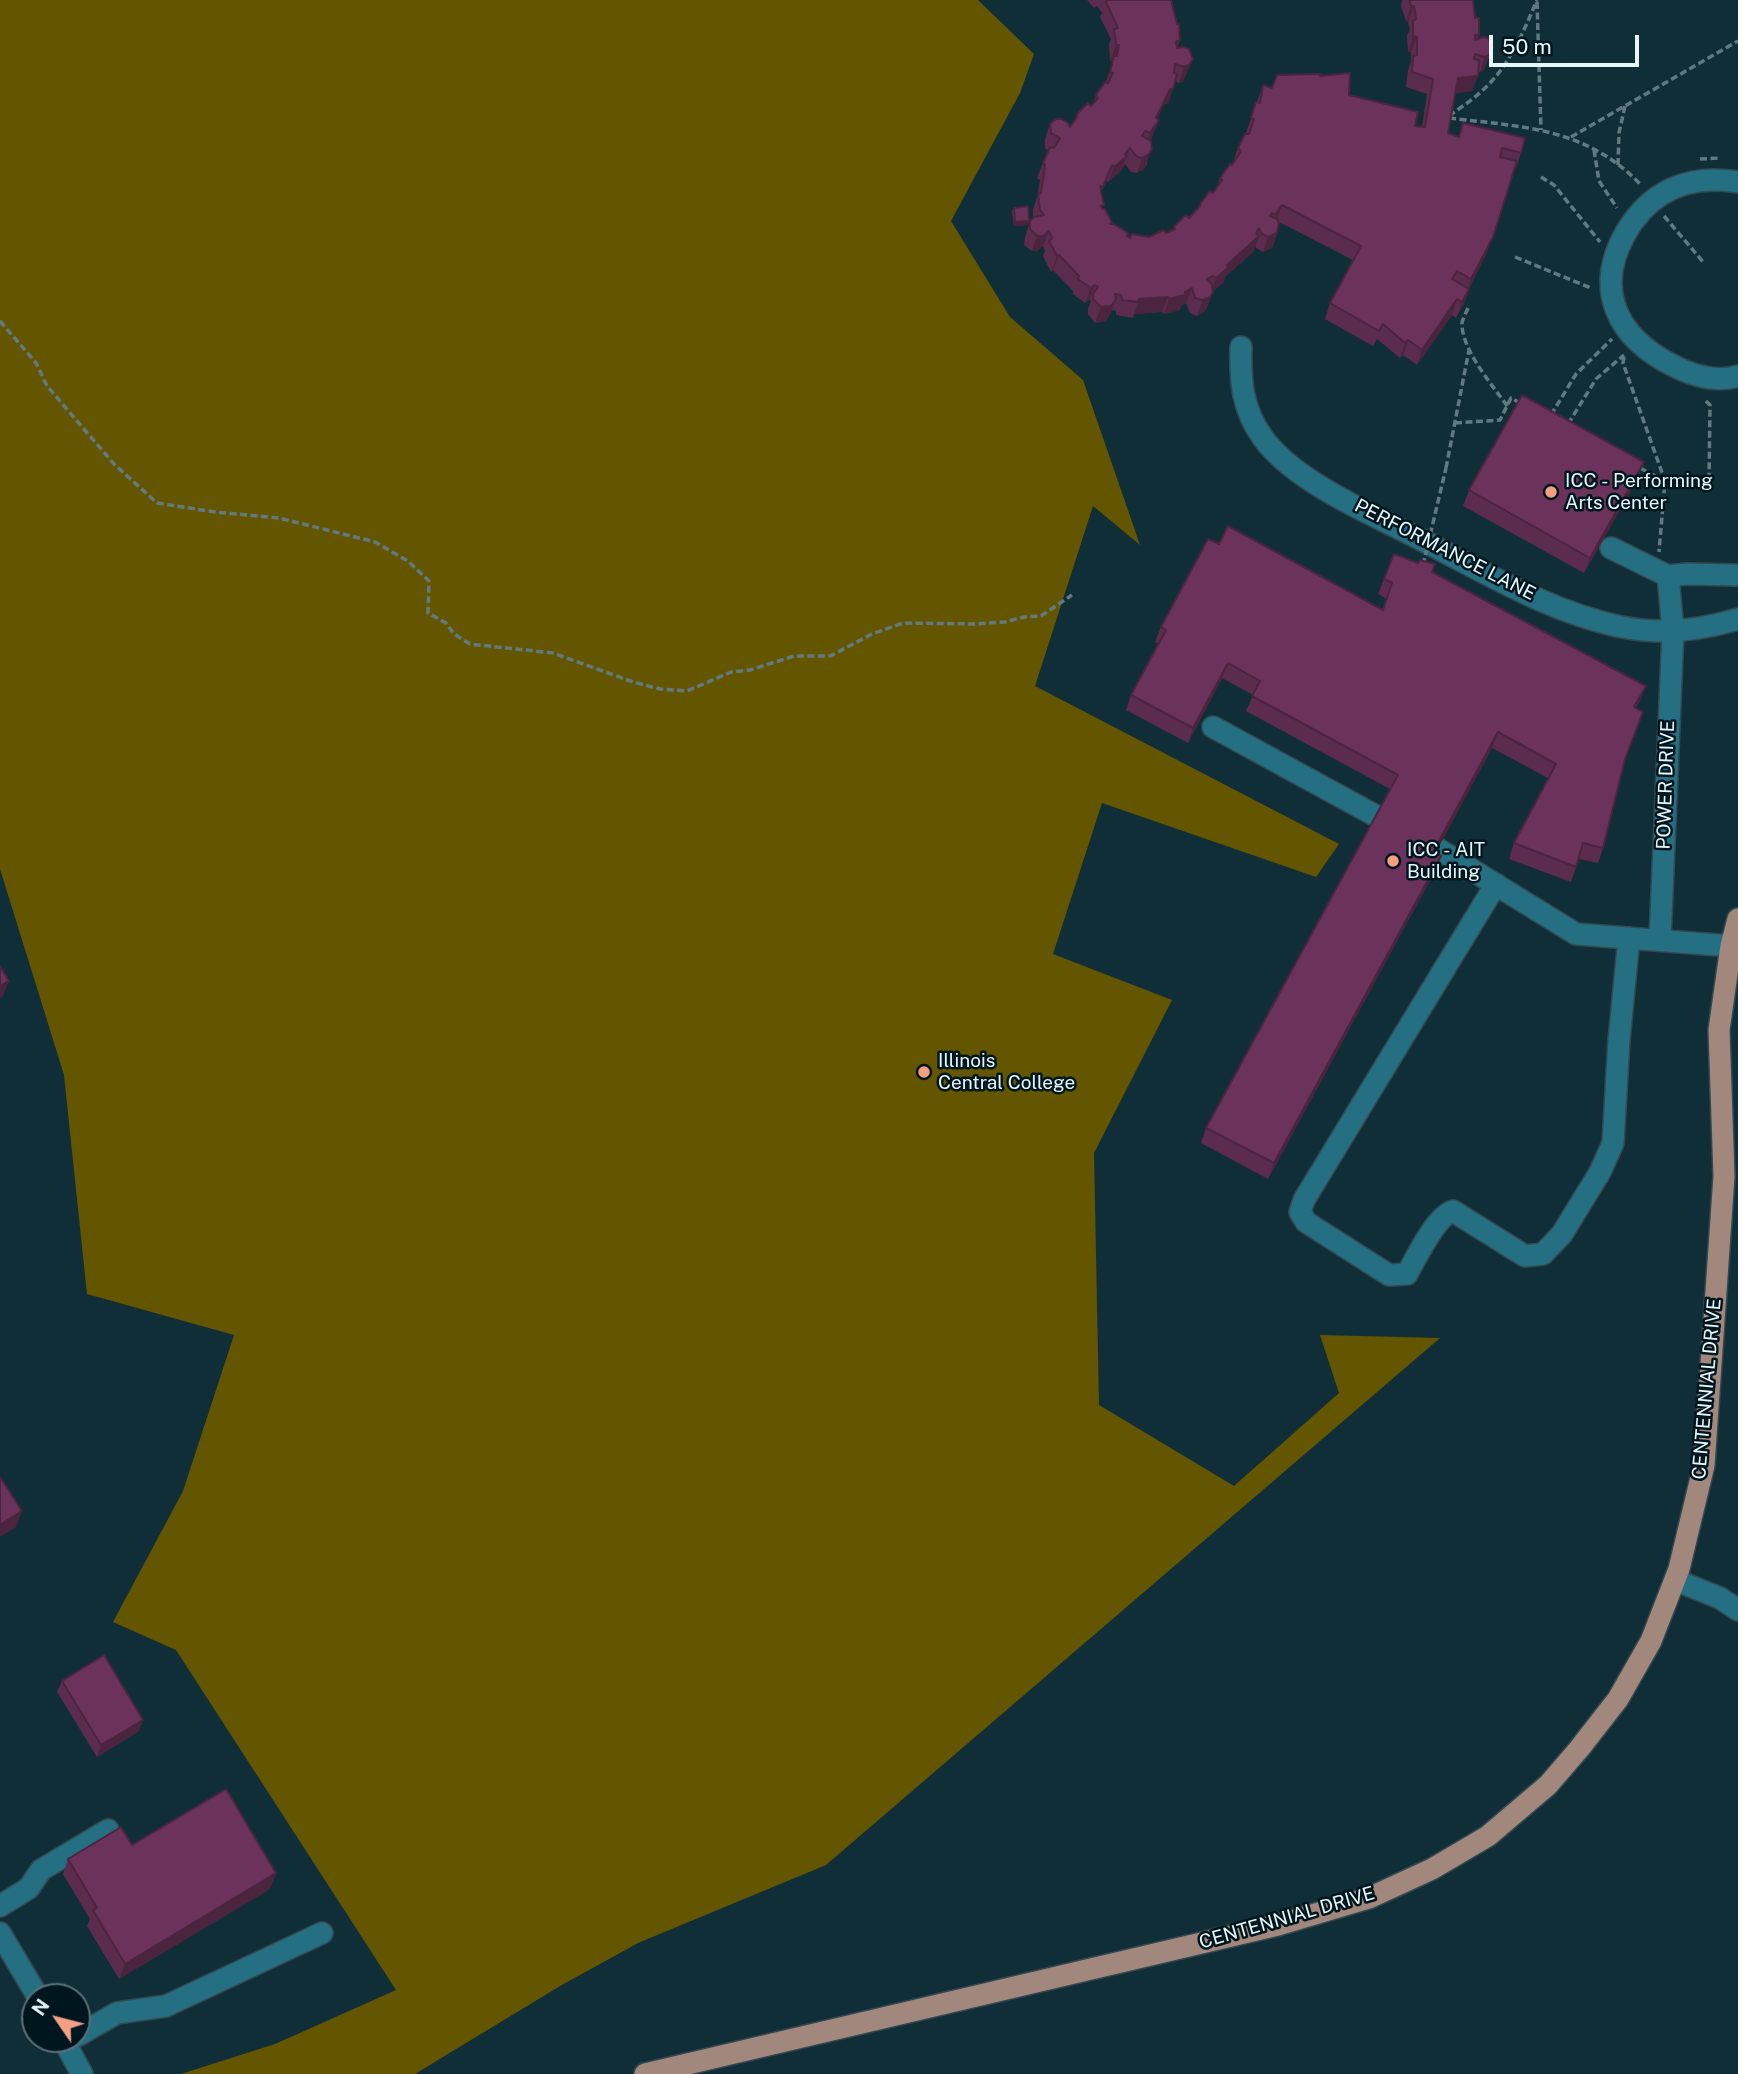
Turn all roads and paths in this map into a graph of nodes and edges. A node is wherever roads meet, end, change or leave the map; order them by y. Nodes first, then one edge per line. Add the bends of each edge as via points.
1 (1537, 0) edge
2 (1738, 41) edge
3 (1625, 106) junction
4 (1541, 130) junction
5 (1571, 137) junction
6 (1594, 148) junction
7 (1699, 159) dead end
8 (1728, 159) dead end
9 (1618, 165) junction
10 (1541, 177) dead end
11 (1648, 179) dead end
12 (1738, 182) edge
13 (1641, 191) junction
14 (1622, 202) dead end
15 (1617, 208) junction
16 (1613, 214) dead end
17 (1605, 231) dead end
18 (1600, 242) junction
19 (1598, 253) dead end
20 (1515, 257) dead end
21 (1704, 262) dead end
22 (1596, 290) dead end
23 (1468, 308) edge
24 (0, 321) edge
25 (1608, 328) dead end
26 (1613, 338) junction
27 (1241, 347) dead end
28 (1469, 350) junction
29 (1624, 355) junction
30 (1633, 363) dead end
31 (1738, 376) edge
32 (1700, 394) dead end
33 (1508, 407) junction
34 (1530, 409) edge
35 (1548, 419) edge
36 (1455, 423) junction
37 (1566, 429) edge
38 (1632, 464) edge
39 (1665, 481) junction
40 (1611, 548) dead end
41 (1663, 574) junction
42 (1735, 575) dead end
43 (1421, 577) edge
44 (1072, 595) dead end
45 (1738, 620) edge
46 (1673, 631) junction
47 (1213, 727) dead end
48 (1378, 817) edge
49 (1438, 849) edge
50 (1496, 884) junction
51 (1738, 919) edge
52 (1629, 938) junction
53 (1660, 940) junction
54 (1731, 946) junction
55 (1731, 1177) edge
56 (1675, 1580) junction
57 (1738, 1610) edge
58 (108, 1830) dead end
59 (0, 1906) edge
60 (0, 1933) edge
61 (322, 1933) dead end
62 (30, 1983) edge
63 (91, 2027) edge
64 (74, 2053) edge
65 (82, 2074) edge
66 (645, 2074) edge

1 - 4 path
1 - 4 path via 1507,60 1485,89 1448,117
2 - 3 path
3 - 5 path
3 - 9 path
4 - 5 path
5 - 6 path
6 - 9 path
6 - 15 path via 1599,181
7 - 8 path
9 - 13 path
10 - 18 path via 1554,185
11 - 13 path
12 - 13 street via 1715,180
13 - 21 path
13 - 31 street via 1642,209 1615,252 1610,288 1624,325 1659,359 1685,372 1704,378
14 - 15 path
15 - 16 path
17 - 18 path
18 - 19 path
20 - 22 path
23 - 28 path via 1462,321
24 - 44 path via 36,363 47,386 107,456 157,503 279,518 375,541 408,561 429,581 428,613 470,643 554,653 633,682 687,691 731,672 794,656 830,656 903,623 975,624 1041,617
25 - 26 path
26 - 29 path
26 - 35 path via 1576,374
27 - 46 street, PERFORMANCE LANE via 1241,391 1252,421 1283,460 1311,480 1553,606 1625,628
28 - 33 path
28 - 36 path
29 - 30 path
29 - 37 path via 1596,379
29 - 39 path
32 - 39 path via 1710,405 1709,481
33 - 34 path via 1511,398
33 - 36 path via 1500,420
36 - 43 path, bridge
38 - 39 path
39 - 41 path
40 - 41 street
41 - 42 street
41 - 46 street, POWER DRIVE
45 - 46 street, PERFORMANCE LANE
46 - 53 street, POWER DRIVE
47 - 48 street
49 - 50 street
50 - 52 street via 1576,934
50 - 52 street via 1300,1212 1306,1222 1389,1275 1406,1273 1448,1212 1525,1256 1543,1254 1562,1234 1613,1143
51 - 54 main road, CENTENNIAL DRIVE
52 - 53 street
53 - 54 street
54 - 55 main road, CENTENNIAL DRIVE via 1719,1030
55 - 56 main road, CENTENNIAL DRIVE via 1704,1465
56 - 57 street
56 - 66 main road, CENTENNIAL DRIVE via 1651,1641 1618,1699 1580,1749 1548,1785 1488,1836 1433,1869 1369,1898 1278,1924
58 - 59 street via 41,1870 29,1888
60 - 62 street
61 - 63 street via 166,2006 117,2013
64 - 65 street

